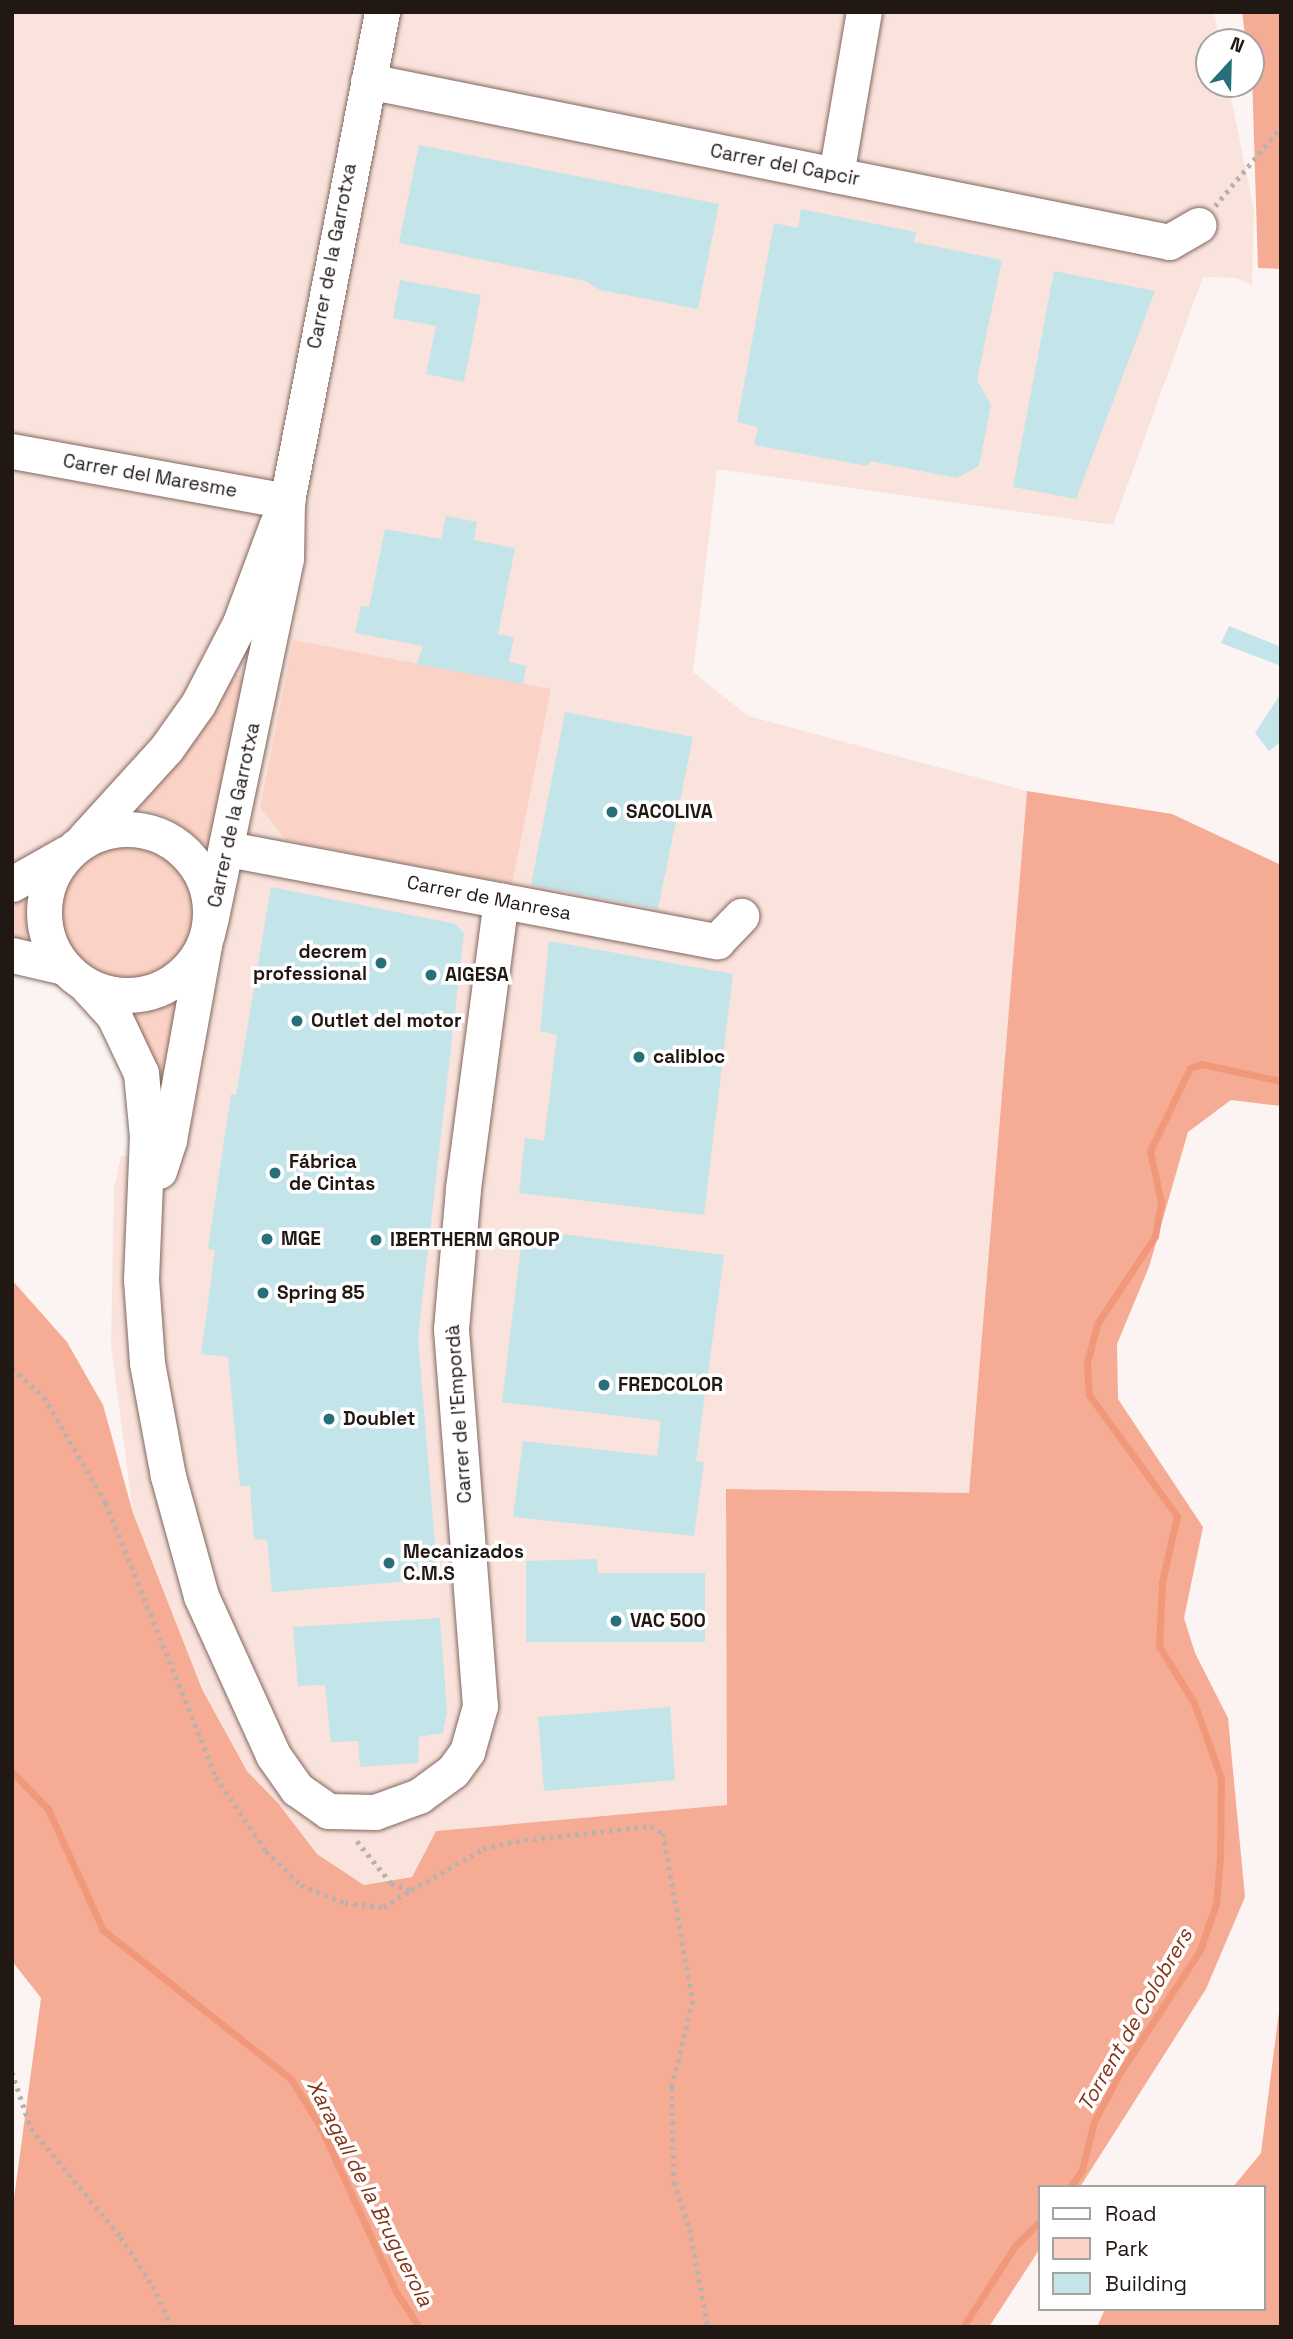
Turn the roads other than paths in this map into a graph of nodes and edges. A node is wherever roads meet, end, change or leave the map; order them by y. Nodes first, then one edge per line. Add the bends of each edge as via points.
1 (382, 12) edge
2 (864, 12) edge
3 (368, 81) junction
4 (836, 175) junction
5 (1198, 225) road end
6 (12, 451) edge
7 (287, 501) junction
8 (74, 847) junction
9 (228, 849) junction
10 (12, 884) edge
11 (501, 901) junction
12 (741, 916) dead end
13 (207, 933) junction
14 (12, 955) edge
15 (74, 976) junction
16 (141, 1224) junction
17 (344, 1813) joint

1 - 3 street, Carrer de la Garrotxa
2 - 4 street
3 - 4 street, Carrer del Capcir
3 - 7 street, Carrer de la Garrotxa
4 - 5 street, Carrer del Capcir via 1169,242
6 - 7 street, Carrer del Maresme
7 - 8 street, Carrer de la Garrotxa via 240,623 198,704 158,759
7 - 9 street, Carrer de la Garrotxa via 286,559
8 - 10 street
8 - 13 street via 126,828 172,841 203,876
8 - 15 street via 50,880 43,910 49,940
9 - 11 street, Carrer de Manresa
9 - 13 street, Carrer de la Garrotxa
11 - 12 street, Carrer de Manresa via 717,941
11 - 17 street, Carrer de l'Empordà via 463,1188 451,1329 480,1706 467,1752 436,1787 398,1805
13 - 15 street via 192,965 154,991 130,996
13 - 16 street, Carrer de la Garrotxa via 169,1140
14 - 15 street
15 - 16 street, Carrer de la Garrotxa via 114,1016 141,1073 147,1136
16 - 17 street, Carrer de la Garrotxa via 147,1363 168,1476 201,1596 273,1755 297,1789

